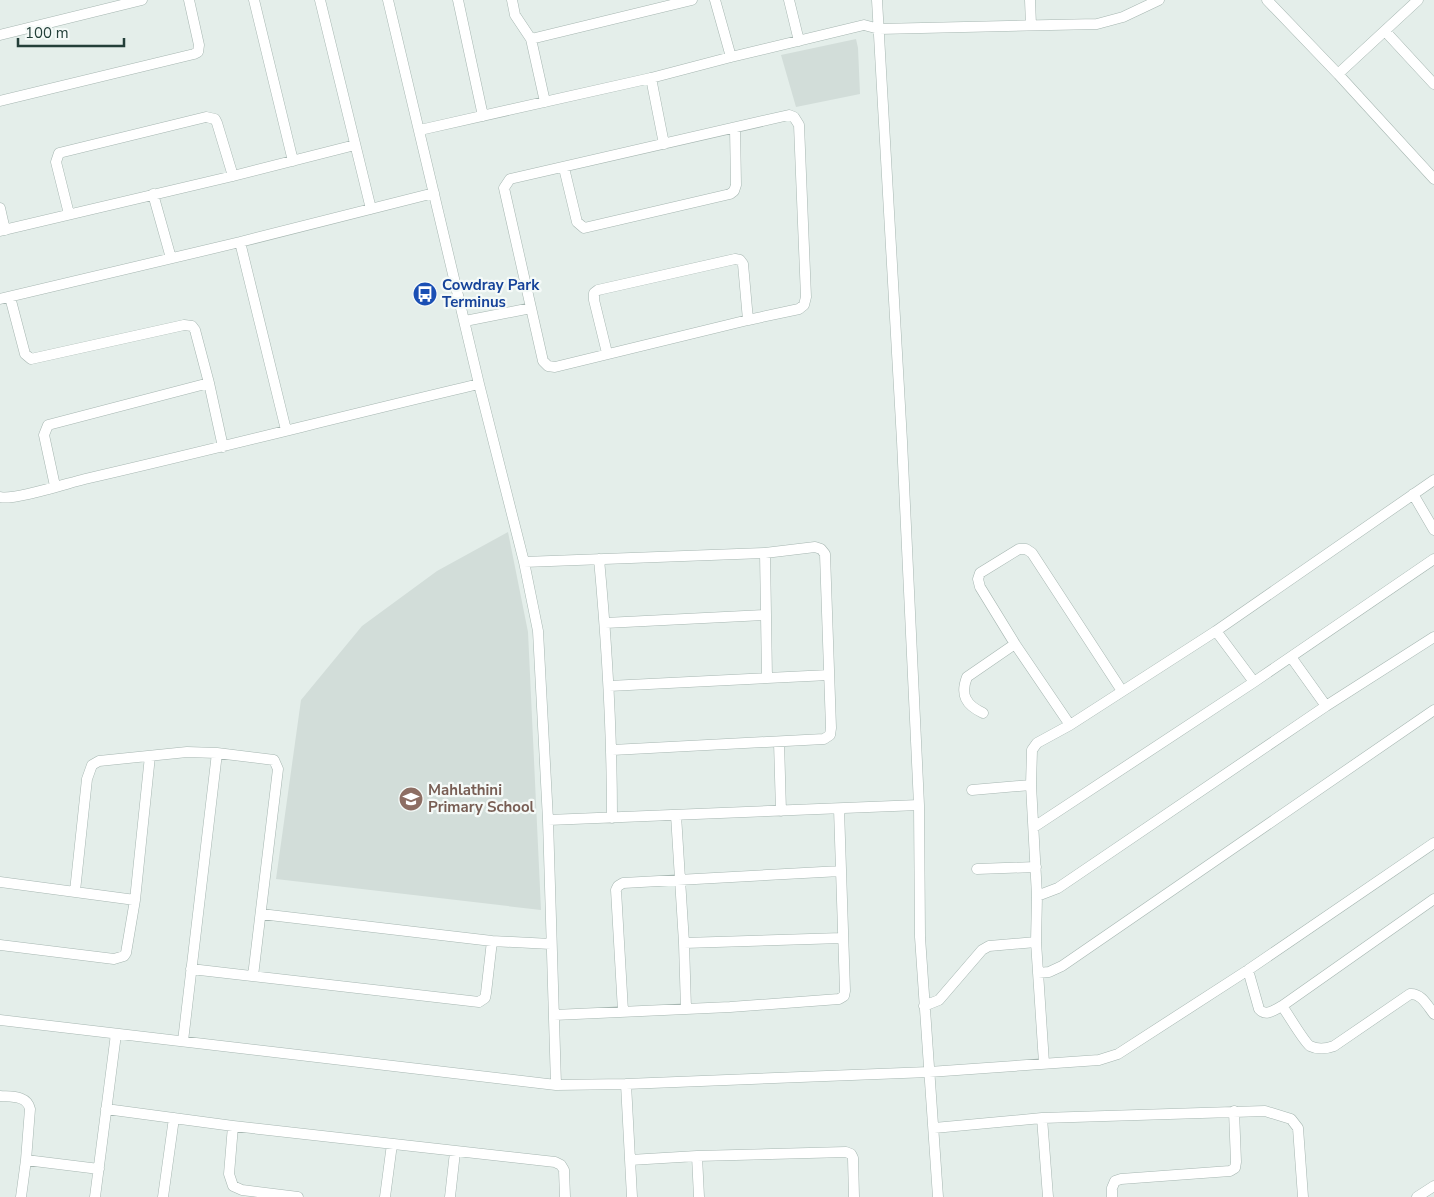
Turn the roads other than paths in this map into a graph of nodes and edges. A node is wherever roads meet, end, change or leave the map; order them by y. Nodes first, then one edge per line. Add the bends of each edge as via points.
1 (142, 0) edge
2 (189, 0) edge
3 (254, 0) edge
4 (320, 0) edge
5 (388, 0) edge
6 (458, 0) edge
7 (512, 0) edge
8 (692, 0) edge
9 (715, 0) edge
10 (789, 0) edge
11 (877, 0) edge
12 (1030, 0) edge
13 (1159, 0) edge
14 (1267, 0) edge
15 (1418, 0) edge
16 (1031, 24) junction
17 (879, 29) junction
18 (1385, 31) junction
19 (0, 34) edge
20 (531, 39) junction
21 (799, 41) junction
22 (731, 57) junction
23 (1338, 74) junction
24 (1432, 77) edge
25 (650, 78) junction
26 (0, 101) edge
27 (545, 102) junction
28 (483, 116) junction
29 (735, 128) junction
30 (420, 130) junction
31 (664, 144) junction
32 (355, 145) junction
33 (293, 161) junction
34 (564, 168) junction
35 (233, 176) junction
36 (1434, 179) edge
37 (434, 193) junction
38 (154, 194) junction
39 (0, 208) edge
40 (371, 209) junction
41 (69, 214) junction
42 (2, 230) edge
43 (240, 242) junction
44 (171, 258) junction
45 (5, 298) edge
46 (531, 308) junction
47 (748, 320) junction
48 (466, 321) junction
49 (607, 353) junction
50 (209, 383) junction
51 (479, 384) junction
52 (286, 430) junction
53 (223, 447) junction
54 (1434, 480) edge
55 (55, 486) junction
56 (1413, 494) junction
57 (0, 497) edge
58 (1434, 530) edge
59 (765, 553) junction
60 (599, 559) junction
61 (1434, 559) edge
62 (524, 562) junction
63 (765, 615) junction
64 (605, 623) junction
65 (1216, 631) junction
66 (1434, 638) edge
67 (1015, 644) junction
68 (1291, 657) junction
69 (829, 675) junction
70 (767, 678) junction
71 (1254, 682) junction
72 (609, 686) junction
73 (1122, 690) junction
74 (1326, 706) junction
75 (1434, 710) edge
76 (983, 713) dead end
77 (1070, 725) junction
78 (779, 742) junction
79 (612, 750) junction
80 (217, 753) junction
81 (150, 756) junction
82 (1031, 785) junction
83 (972, 790) dead end
84 (920, 805) junction
85 (839, 809) junction
86 (781, 811) junction
87 (676, 815) junction
88 (612, 818) junction
89 (548, 820) junction
90 (1034, 827) junction
91 (1434, 843) edge
92 (1036, 867) junction
93 (977, 868) dead end
94 (841, 871) junction
95 (680, 879) junction
96 (0, 882) edge
97 (75, 891) junction
98 (1037, 896) junction
99 (135, 900) junction
100 (1434, 900) edge
101 (261, 914) junction
102 (842, 938) junction
103 (492, 941) junction
104 (1036, 942) junction
105 (684, 943) junction
106 (551, 944) junction
107 (0, 945) edge
108 (191, 969) junction
109 (1248, 970) junction
110 (1038, 973) junction
111 (253, 976) junction
112 (924, 1006) junction
113 (1282, 1006) junction
114 (686, 1009) junction
115 (622, 1011) junction
116 (1434, 1014) edge
117 (554, 1015) junction
118 (0, 1020) edge
119 (116, 1034) junction
120 (183, 1041) junction
121 (1044, 1063) junction
122 (929, 1072) junction
123 (626, 1084) junction
124 (556, 1085) junction
125 (0, 1096) edge
126 (106, 1109) junction
127 (1234, 1112) junction
128 (174, 1118) junction
129 (1042, 1118) junction
130 (233, 1126) junction
131 (934, 1128) junction
132 (392, 1144) junction
133 (455, 1152) junction
134 (697, 1156) junction
135 (26, 1160) junction
136 (630, 1160) junction
137 (99, 1169) junction
138 (1434, 1186) edge
139 (21, 1197) edge
140 (95, 1197) edge
141 (163, 1197) edge
142 (298, 1197) edge
143 (385, 1197) edge
144 (450, 1197) edge
145 (565, 1197) edge
146 (632, 1197) edge
147 (699, 1197) edge
148 (854, 1197) edge
149 (938, 1197) edge
150 (1048, 1197) edge
151 (1112, 1197) edge
152 (1303, 1197) edge
153 (1417, 1197) edge

1 - 19 street
2 - 26 street via 198,52
3 - 33 street
4 - 32 street
5 - 30 street
6 - 28 street
7 - 20 street via 515,15
8 - 20 street
9 - 22 street
10 - 21 street
11 - 17 street
12 - 16 street
13 - 16 street via 1108,22
14 - 23 street
15 - 18 street
16 - 17 street
17 - 21 street via 864,25
17 - 84 street
18 - 23 street
18 - 24 street
20 - 27 street
21 - 22 street
22 - 25 street
23 - 36 street
25 - 27 street
25 - 31 street
27 - 28 street
28 - 30 street
29 - 31 street
29 - 34 street via 736,185 730,194 584,228 577,222
29 - 47 street via 789,115 799,125 804,305 799,309
30 - 37 street
31 - 34 street
32 - 33 street
32 - 40 street
33 - 35 street
34 - 46 street via 510,179 504,188
35 - 38 street
35 - 41 street via 217,122 206,116 59,153 56,162
37 - 40 street
37 - 48 street
38 - 41 street
38 - 44 street
39 - 42 street
40 - 43 street
41 - 42 street
43 - 44 street
43 - 52 street
44 - 45 street
45 - 50 street via 25,354 36,359 192,326
46 - 48 street
46 - 49 street via 543,361 548,366
47 - 49 street
47 - 49 street via 740,260 598,290 594,300
48 - 51 street
50 - 53 street
50 - 55 street via 48,425 44,435
51 - 52 street
51 - 62 street
52 - 53 street
53 - 55 street
54 - 56 street
55 - 57 street via 8,499
56 - 58 street
56 - 65 street
59 - 60 street
59 - 63 street
59 - 69 street via 815,547 824,554
60 - 62 street
60 - 64 street
61 - 68 street
62 - 89 street via 538,631
63 - 64 street
63 - 70 street
64 - 72 street
65 - 71 street
65 - 73 street
66 - 74 street
67 - 73 street via 978,579 980,573 1019,549 1026,549 1032,553
67 - 76 street via 968,676 964,684 966,702
67 - 77 street
68 - 71 street
68 - 74 street
69 - 70 street
69 - 78 street via 830,735 824,739
70 - 72 street
71 - 90 street
72 - 79 street
73 - 77 street
74 - 98 street via 1058,888
75 - 110 street via 1062,966
77 - 82 street via 1037,743 1032,750
78 - 79 street
78 - 86 street
79 - 88 street
80 - 81 street
80 - 101 street via 271,758 277,763
80 - 108 street
81 - 97 street via 99,761 89,770
81 - 99 street
82 - 83 street
82 - 90 street
84 - 85 street
84 - 112 street via 920,937
85 - 86 street
85 - 94 street
86 - 87 street
87 - 88 street
87 - 95 street
88 - 89 street
89 - 106 street
90 - 92 street
91 - 109 street
92 - 93 street
92 - 98 street
94 - 95 street
94 - 102 street
95 - 105 street
95 - 115 street via 623,883 616,890
96 - 97 street
97 - 99 street
98 - 104 street
99 - 107 street via 126,953 120,958
100 - 113 street
101 - 103 street
101 - 111 street
102 - 105 street
102 - 114 street via 845,991 839,999
103 - 106 street
103 - 111 street via 486,993 479,1002
104 - 110 street
104 - 112 street via 990,946 982,950 939,1000
105 - 114 street
106 - 117 street
108 - 111 street
108 - 120 street
109 - 113 street via 1258,1009 1267,1014
109 - 121 street via 1118,1054 1099,1060
110 - 121 street
112 - 122 street
113 - 116 street via 1308,1046 1326,1049 1410,994 1420,996
114 - 115 street
115 - 117 street
117 - 124 street
118 - 119 street
119 - 120 street
119 - 126 street
120 - 124 street
121 - 122 street
122 - 123 street
122 - 131 street
123 - 124 street
123 - 136 street
125 - 135 street via 23,1099 29,1104
126 - 128 street
126 - 137 street
127 - 129 street
127 - 151 street via 1235,1168 1230,1171 1121,1179 1115,1181
127 - 152 street via 1266,1110 1291,1119 1298,1128
128 - 130 street
128 - 141 street
129 - 131 street
129 - 150 street
130 - 132 street
130 - 142 street via 229,1174 233,1186
131 - 149 street
132 - 133 street
132 - 143 street
133 - 144 street
133 - 145 street via 561,1164
134 - 136 street
134 - 147 street
134 - 148 street via 846,1152 853,1158
135 - 137 street
135 - 139 street
136 - 146 street
137 - 140 street
138 - 153 street

